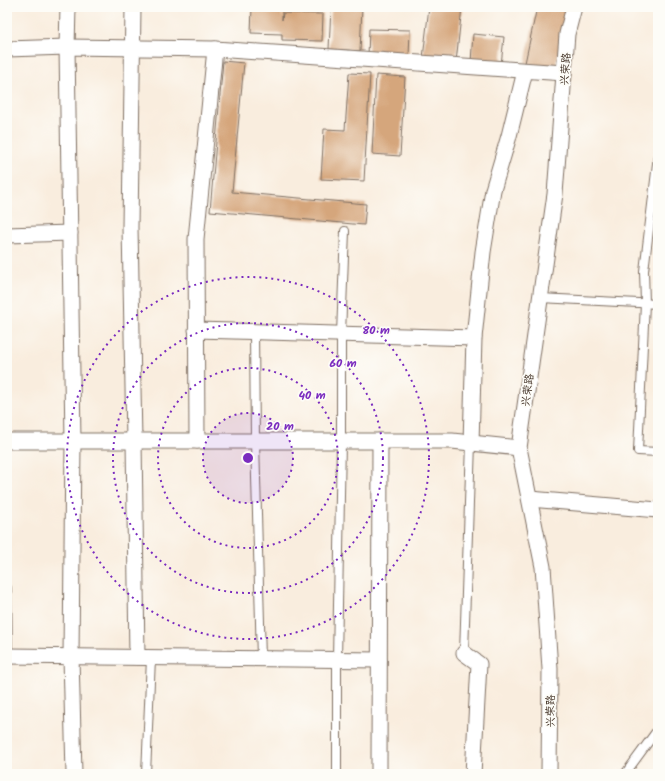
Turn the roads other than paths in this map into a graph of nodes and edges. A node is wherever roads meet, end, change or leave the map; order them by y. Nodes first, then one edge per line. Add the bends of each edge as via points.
1 (68, 7) edge
2 (133, 7) edge
3 (574, 7) edge
4 (67, 47) junction
5 (133, 48) junction
6 (7, 49) edge
7 (215, 49) junction
8 (525, 71) junction
9 (564, 74) junction
10 (658, 155) edge
11 (344, 231) dead end
12 (70, 233) junction
13 (7, 235) edge
14 (540, 298) junction
15 (645, 303) junction
16 (658, 304) edge
17 (196, 330) junction
18 (254, 332) junction
19 (341, 334) junction
20 (474, 338) junction
21 (7, 441) edge
22 (73, 441) junction
23 (134, 441) junction
24 (197, 441) junction
25 (255, 441) junction
26 (341, 441) junction
27 (380, 441) junction
28 (471, 443) junction
29 (519, 448) junction
30 (658, 452) edge
31 (530, 499) junction
32 (658, 510) edge
33 (7, 588) edge
34 (464, 653) joint
35 (8, 656) edge
36 (71, 657) junction
37 (144, 658) junction
38 (261, 659) junction
39 (337, 660) junction
40 (379, 660) junction
41 (658, 729) edge
42 (74, 774) edge
43 (146, 774) edge
44 (337, 774) edge
45 (379, 774) edge
46 (473, 774) edge
47 (549, 774) edge
48 (626, 774) edge

1 - 4 street
2 - 5 street
3 - 9 street, 兴荣路 via 567,34
4 - 5 street
4 - 6 street
4 - 12 street
5 - 7 street
5 - 23 street via 130,227
7 - 8 street
7 - 17 street via 196,239
8 - 9 street
8 - 20 street via 493,190 483,252
9 - 14 street, 兴荣路 via 555,194
10 - 15 lane via 644,271
11 - 19 lane
12 - 13 street
12 - 22 street
14 - 15 lane
14 - 29 street, 兴荣路
15 - 16 lane
15 - 30 lane via 638,451
17 - 18 street
17 - 24 street
18 - 19 street
18 - 25 lane
19 - 20 street
19 - 26 lane
20 - 28 street
21 - 22 street
22 - 23 street
22 - 36 street
23 - 24 street
23 - 37 street
24 - 25 street
25 - 26 street
25 - 38 lane
26 - 27 street
26 - 39 lane
27 - 28 street
27 - 40 street
28 - 29 street
28 - 34 lane
29 - 31 street, 兴荣路
31 - 32 street
31 - 47 street, 兴荣路 via 543,567 550,669
33 - 35 lane
34 - 46 street via 479,664
35 - 36 street
36 - 37 street
36 - 42 street
37 - 38 street
37 - 43 lane
38 - 39 street
39 - 40 street
39 - 44 lane
40 - 45 street
41 - 48 lane

